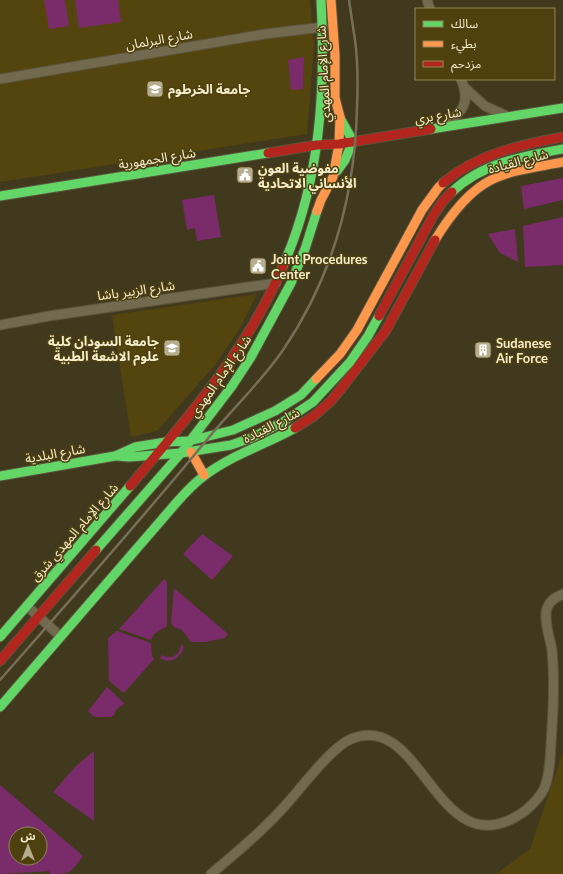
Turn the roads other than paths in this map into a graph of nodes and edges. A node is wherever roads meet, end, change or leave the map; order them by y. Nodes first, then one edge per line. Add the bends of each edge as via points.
1 (320, 0) edge
2 (331, 0) edge
3 (323, 27) junction
4 (0, 79) edge
5 (462, 83) edge
6 (563, 108) edge
7 (340, 117) junction
8 (508, 117) junction
9 (445, 126) junction
10 (563, 137) edge
11 (353, 141) junction
12 (339, 144) junction
13 (317, 145) junction
14 (563, 149) edge
15 (563, 162) edge
16 (333, 177) junction
17 (0, 196) edge
18 (276, 283) junction
19 (0, 326) edge
20 (189, 441) junction
21 (166, 442) junction
22 (186, 453) junction
23 (115, 456) junction
24 (156, 456) junction
25 (204, 475) junction
26 (0, 476) edge
27 (563, 594) edge
28 (27, 606) junction
29 (39, 617) junction
30 (4, 628) edge
31 (60, 636) junction
32 (0, 637) edge
33 (0, 662) edge
34 (0, 707) edge
35 (211, 874) edge

1 - 3 main road, شارع الإمام المهدي
2 - 7 main road, شارع الإمام المهدي via 335,98
3 - 4 street, شارع البرلمان via 265,34
3 - 13 main road, شارع الإمام المهدي via 322,112
5 - 8 street via 485,106
5 - 9 street via 465,99 461,112
6 - 8 main road, شارع بري
7 - 11 main road
7 - 12 main road, شارع الإمام المهدي
8 - 9 main road, شارع بري
9 - 11 main road, شارع بري
10 - 20 main road, شارع القيادة via 500,151 455,173 438,188 422,210 357,330 321,375 301,395 275,411 232,430
11 - 12 main road, شارع بري
11 - 16 main road via 345,160
12 - 13 main road, شارع بري
12 - 16 main road, شارع الإمام المهدي
13 - 17 main road, شارع الجمهورية
13 - 18 main road, شارع الإمام المهدي via 297,231
14 - 22 main road, شارع القيادة via 521,156 498,163 478,172 445,199 433,216 368,336 350,362 313,402 283,422 251,438 223,447
15 - 25 main road, شارع القيادة via 501,176 485,183 464,200 443,226 385,334 325,406 298,427
16 - 20 main road, شارع الإمام المهدي via 321,200 291,283 251,357
18 - 19 street, شارع الزبير باشا via 49,316
18 - 21 main road, شارع الإمام المهدي via 253,326 221,374
20 - 21 main road, شارع القيادة
20 - 22 main road, شارع الإمام المهدي
21 - 23 main road, شارع القيادة via 135,447
21 - 24 main road, شارع الإمام المهدي شرق
22 - 24 main road, شارع القيادة
22 - 25 main road
22 - 29 main road, شارع الإمام المهدي
23 - 24 main road, شارع القيادة
23 - 26 main road, شارع البلدية
24 - 28 main road, شارع الإمام المهدي شرق
25 - 31 main road, شارع القيادة via 177,502
27 - 35 street via 554,598 548,606 546,615 553,669 549,773 544,790 525,811 500,826 470,826 444,805 393,743 365,736 351,739 339,746 246,846
28 - 29 street
28 - 30 main road, شارع الإمام المهدي شرق
29 - 31 street
29 - 33 main road, شارع الإمام المهدي
30 - 32 main road, شارع الإمام المهدي شرق
31 - 34 main road, شارع القيادة

